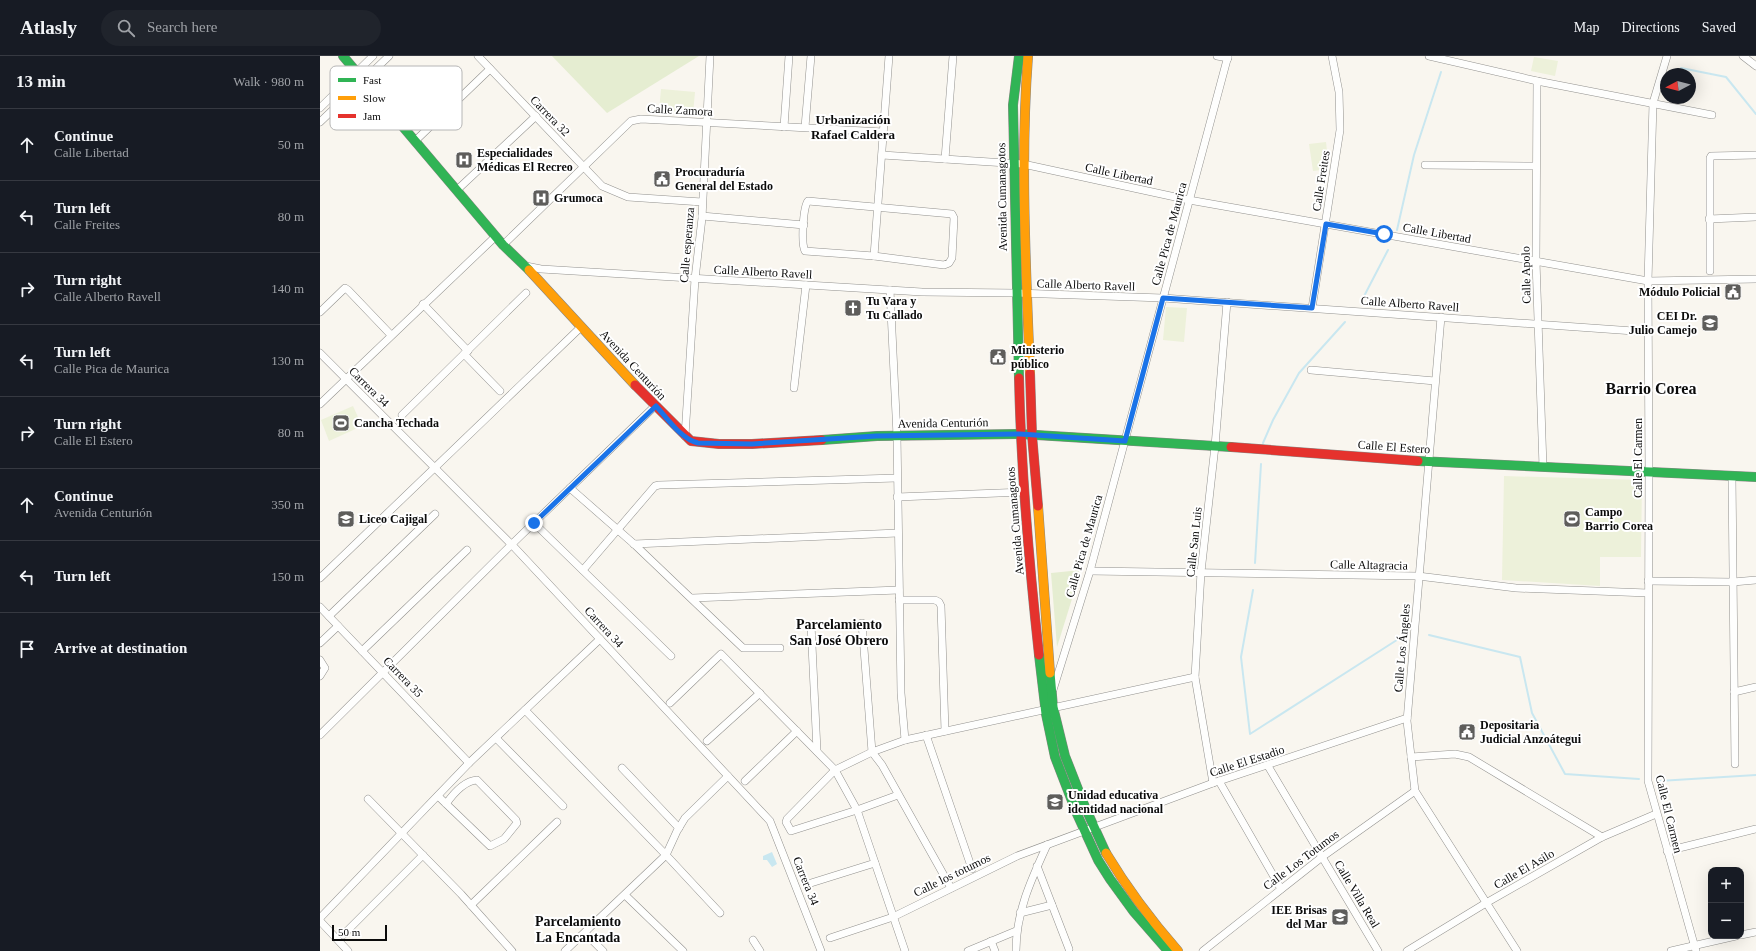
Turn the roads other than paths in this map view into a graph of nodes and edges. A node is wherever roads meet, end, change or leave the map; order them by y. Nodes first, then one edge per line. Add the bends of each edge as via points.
1 (343, 56) edge
2 (374, 56) edge
3 (389, 56) edge
4 (478, 56) edge
5 (710, 56) edge
6 (789, 56) edge
7 (810, 56) edge
8 (889, 56) edge
9 (953, 56) edge
10 (1019, 56) edge
11 (1028, 56) edge
12 (1218, 56) edge
13 (1332, 56) edge
14 (1429, 56) edge
15 (1667, 56) edge
16 (1743, 56) edge
17 (1228, 57) edge
18 (1438, 57) edge
19 (352, 66) edge
20 (363, 66) edge
21 (379, 66) edge
22 (1756, 66) edge
23 (490, 68) junction
24 (1537, 81) junction
25 (462, 95) edge
26 (330, 98) edge
27 (1653, 103) junction
28 (320, 108) edge
29 (330, 113) edge
30 (1712, 115) dead end
31 (536, 116) junction
32 (320, 122) edge
33 (708, 122) junction
34 (784, 127) junction
35 (805, 127) junction
36 (406, 130) edge
37 (426, 130) edge
38 (883, 132) junction
39 (415, 141) junction
40 (1756, 154) edge
41 (882, 155) junction
42 (945, 159) junction
43 (1013, 163) junction
44 (1023, 164) junction
45 (1425, 164) dead end
46 (583, 166) junction
47 (1536, 166) junction
48 (457, 190) junction
49 (1189, 200) junction
50 (702, 202) junction
51 (878, 206) junction
52 (702, 216) junction
53 (1756, 217) edge
54 (1709, 219) junction
55 (804, 224) junction
56 (1326, 224) junction
57 (495, 236) junction
58 (502, 245) junction
59 (874, 256) junction
60 (1536, 261) junction
61 (524, 265) junction
62 (1710, 271) dead end
63 (695, 279) junction
64 (1756, 279) edge
65 (1648, 281) junction
66 (806, 285) junction
67 (890, 290) junction
68 (526, 293) dead end
69 (1016, 293) junction
70 (1028, 294) junction
71 (1163, 298) junction
72 (1227, 302) junction
73 (423, 304) junction
74 (1312, 308) junction
75 (320, 312) edge
76 (1441, 317) junction
77 (1538, 323) junction
78 (581, 326) junction
79 (1648, 332) junction
80 (391, 336) junction
81 (466, 352) junction
82 (320, 353) edge
83 (1311, 370) dead end
84 (346, 380) junction
85 (1435, 381) junction
86 (794, 388) dead end
87 (500, 391) dead end
88 (320, 404) edge
89 (656, 406) junction
90 (402, 415) dead end
91 (1020, 434) junction
92 (1032, 435) junction
93 (685, 436) junction
94 (896, 436) junction
95 (1125, 441) junction
96 (1215, 446) junction
97 (1428, 462) junction
98 (1543, 467) junction
99 (434, 468) junction
100 (1649, 472) junction
101 (1732, 476) junction
102 (1756, 477) edge
103 (897, 478) junction
104 (570, 488) junction
105 (1024, 492) junction
106 (898, 497) junction
107 (435, 514) dead end
108 (534, 523) junction
109 (618, 530) junction
110 (898, 533) junction
111 (634, 544) junction
112 (511, 545) junction
113 (467, 550) dead end
114 (583, 570) junction
115 (1090, 571) junction
116 (1201, 572) junction
117 (1418, 576) junction
118 (320, 578) edge
119 (1756, 580) edge
120 (1648, 581) junction
121 (1733, 582) junction
122 (899, 590) junction
123 (1648, 593) junction
124 (692, 598) junction
125 (899, 600) junction
126 (320, 607) edge
127 (328, 616) junction
128 (862, 623) dead end
129 (811, 624) dead end
130 (338, 626) junction
131 (600, 640) junction
132 (320, 643) edge
133 (780, 648) dead end
134 (362, 651) junction
135 (671, 656) dead end
136 (320, 660) edge
137 (383, 672) junction
138 (320, 676) edge
139 (1195, 677) junction
140 (1756, 687) edge
141 (1734, 692) junction
142 (760, 693) junction
143 (1052, 694) junction
144 (670, 702) dead end
145 (1049, 708) junction
146 (525, 710) junction
147 (1407, 718) junction
148 (797, 731) junction
149 (945, 731) junction
150 (320, 735) edge
151 (926, 735) junction
152 (496, 738) junction
153 (905, 740) junction
154 (707, 741) dead end
155 (818, 752) junction
156 (872, 752) junction
157 (1411, 757) junction
158 (469, 763) junction
159 (1735, 764) dead end
160 (1268, 766) junction
161 (622, 768) dead end
162 (835, 770) junction
163 (728, 776) junction
164 (745, 781) dead end
165 (1216, 782) junction
166 (1415, 792) junction
167 (898, 795) junction
168 (438, 796) junction
169 (368, 800) dead end
170 (446, 804) junction
171 (563, 806) dead end
172 (858, 810) junction
173 (1656, 814) junction
174 (557, 822) dead end
175 (1094, 827) junction
176 (679, 828) junction
177 (1756, 829) edge
178 (1084, 832) junction
179 (402, 834) junction
180 (1602, 837) junction
181 (1047, 845) junction
182 (1667, 851) junction
183 (423, 855) junction
184 (666, 855) junction
185 (1322, 857) junction
186 (875, 863) junction
187 (1037, 866) junction
188 (972, 869) dead end
189 (811, 883) dead end
190 (951, 888) junction
191 (1281, 889) junction
192 (625, 895) junction
193 (1486, 903) junction
194 (471, 904) junction
195 (1052, 905) junction
196 (720, 913) dead end
197 (1020, 913) junction
198 (893, 917) junction
199 (320, 918) edge
200 (320, 921) edge
201 (1016, 931) junction
202 (585, 932) junction
203 (1756, 932) edge
204 (1744, 934) edge
205 (343, 935) dead end
206 (830, 938) dead end
207 (1726, 939) edge
208 (753, 940) dead end
209 (991, 942) junction
210 (1695, 948) edge
211 (1069, 949) dead end
212 (348, 951) edge
213 (512, 951) edge
214 (565, 951) edge
215 (603, 951) edge
216 (683, 951) edge
217 (760, 951) edge
218 (821, 951) edge
219 (905, 951) edge
220 (968, 951) edge
221 (995, 951) edge
222 (1016, 951) edge
223 (1168, 951) edge
224 (1178, 951) edge
225 (1203, 951) edge
226 (1378, 951) edge
227 (1407, 951) edge
228 (1517, 951) edge
229 (1670, 951) edge

1 - 19 street, Avenida Centurión
2 - 20 street
3 - 21 street
4 - 23 street, Carrera 32
5 - 33 street, Calle esperanza
6 - 34 street
7 - 35 street
8 - 38 street
9 - 42 street
10 - 43 street, Avenida Cumanagotos via 1013,105
11 - 44 street, Avenida Cumanagotos
12 - 17 street
13 - 56 street, Calle Freites via 1340,92 1340,130
14 - 18 street
15 - 27 street, Calle El Carmen
16 - 22 street
17 - 49 street, Calle Pica de Maurica
18 - 24 street
23 - 25 street
23 - 31 street, Carrera 32
24 - 27 street
24 - 47 street, Calle Apolo
26 - 28 street
27 - 30 street
27 - 65 street, Calle El Carmen
29 - 32 street
31 - 46 street, Carrera 32
31 - 48 street
33 - 34 street, Calle Zamora
33 - 46 street, Calle Zamora via 641,118 631,121
33 - 50 street, Calle esperanza
34 - 35 street, Calle Zamora
35 - 38 street, Calle Zamora
36 - 39 street, Avenida Centurión
37 - 39 street
38 - 41 street
39 - 48 street, Avenida Centurión
40 - 54 street via 1711,156
41 - 42 street, Calle Libertad
41 - 51 street
42 - 43 street, Calle Libertad
43 - 44 street, Calle Libertad
43 - 69 street, Avenida Cumanagotos
44 - 49 street, Calle Libertad
44 - 70 street, Avenida Cumanagotos
45 - 47 street
46 - 50 street, Carrera 32 via 602,186 628,197
46 - 58 street, Calle Zamora
47 - 60 street, Calle Apolo
48 - 57 street, Avenida Centurión
49 - 56 street, Calle Libertad
49 - 71 street, Calle Pica de Maurica
50 - 52 street, Calle esperanza
51 - 55 street via 808,201
51 - 59 street
51 - 59 street via 952,214 952,258 944,265
52 - 55 street
52 - 63 street, Calle esperanza
53 - 54 street
54 - 62 street
55 - 59 street via 802,247 805,251
56 - 60 street, Calle Libertad
56 - 74 street, Calle Freites
57 - 58 street, Avenida Centurión
57 - 73 street
58 - 61 street, Avenida Centurión
60 - 65 street, Calle Libertad
60 - 77 street, Calle Apolo
61 - 63 street, Calle Alberto Ravell via 541,269
61 - 78 street, Avenida Centurión
63 - 66 street, Calle Alberto Ravell
63 - 93 street, Calle esperanza
64 - 65 street, Calle Libertad
65 - 79 street, Calle El Carmen
66 - 67 street, Calle Alberto Ravell
66 - 86 street
67 - 69 street, Calle Alberto Ravell
67 - 94 street
68 - 81 street
69 - 70 street, Calle Alberto Ravell
69 - 91 street, Avenida Cumanagotos
70 - 71 street, Calle Alberto Ravell
70 - 92 street, Avenida Cumanagotos
71 - 72 street, Calle Alberto Ravell
71 - 95 street, Calle Pica de Maurica
72 - 74 street, Calle Alberto Ravell
72 - 96 street, Calle San Luis
73 - 80 street
73 - 81 street
74 - 76 street, Calle Alberto Ravell
75 - 80 street via 345,288
76 - 77 street, Calle Alberto Ravell
76 - 85 street, Calle Los Ángeles
77 - 79 street, Calle Alberto Ravell
77 - 98 street, Calle Apolo
78 - 89 street, Avenida Centurión
78 - 99 street
79 - 100 street, Calle El Carmen
80 - 84 street
81 - 87 street
81 - 90 street
82 - 84 street, Carrera 34
83 - 85 street
84 - 88 street
84 - 99 street, Carrera 34
85 - 97 street, Calle Los Ángeles
89 - 93 street, Avenida Centurión
89 - 104 street
91 - 92 street, Avenida Centurión
91 - 94 street, Avenida Centurión
91 - 105 street, Avenida Cumanagotos
92 - 95 street, Calle El Estero
92 - 143 street, Avenida Cumanagotos
93 - 94 street, Avenida Centurión via 698,443 719,444
94 - 103 street
95 - 96 street, Calle El Estero
95 - 115 street, Calle Pica de Maurica
96 - 97 street, Calle El Estero
96 - 116 street, Calle San Luis
97 - 98 street, Calle El Estero
97 - 117 street, Calle Los Ángeles
98 - 100 street, Calle El Estero
99 - 112 street, Carrera 34
99 - 118 street
100 - 101 street, Calle El Estero
100 - 120 street, Calle El Carmen
101 - 102 street, Calle El Estero
101 - 121 street
103 - 106 street
103 - 109 street via 658,485
104 - 108 street
104 - 109 street
105 - 106 street
105 - 145 street, Avenida Cumanagotos
106 - 110 street
107 - 127 street
108 - 112 street
108 - 114 street
109 - 111 street
109 - 114 street
110 - 111 street
110 - 122 street
111 - 124 street
112 - 131 street, Carrera 34
112 - 137 street
113 - 134 street
114 - 135 street
115 - 116 street, Calle Altagracia
115 - 143 street, Calle Pica de Maurica
116 - 117 street, Calle Altagracia
116 - 139 street, Calle San Luis
117 - 123 street, Calle Altagracia via 1516,588
117 - 147 street, Calle Los Ángeles
119 - 121 street
120 - 121 street
120 - 123 street, Calle El Carmen
121 - 141 street
122 - 124 street
122 - 125 street
123 - 173 street, Calle El Carmen via 1648,781
124 - 133 street via 743,648
125 - 149 street via 935,600 941,606
125 - 153 street via 900,693
126 - 127 street, Carrera 35
127 - 130 street, Carrera 35
128 - 156 street
129 - 155 street
130 - 132 street
130 - 134 street, Carrera 35
131 - 146 street
131 - 163 street, Carrera 34
134 - 137 street, Carrera 35
136 - 138 street via 325,668
137 - 150 street
137 - 158 street, Carrera 35
139 - 145 street
139 - 165 street, Calle San Luis
140 - 141 street
141 - 159 street
142 - 144 street via 721,654
142 - 148 street
142 - 154 street
143 - 145 street, Avenida Cumanagotos
145 - 149 street
145 - 175 street, Avenida Cumanagotos via 1065,756
145 - 178 street, Avenida Cumanagotos via 1055,757
146 - 152 street
146 - 184 street
147 - 157 street, Calle Los Ángeles
147 - 160 street, Calle El Estadio
148 - 155 street
148 - 164 street
149 - 151 street
151 - 153 street
151 - 188 street
152 - 158 street
152 - 171 street
153 - 156 street
155 - 162 street
156 - 162 street
156 - 167 street
157 - 166 street, Calle Los Ángeles
157 - 180 street via 1455,754 1469,757
158 - 168 street
160 - 165 street, Calle El Estadio
160 - 185 street, Calle Villa Real
161 - 176 street
162 - 172 street
162 - 172 street via 786,819 790,831
163 - 176 street via 685,818
163 - 218 street, Carrera 34 via 770,821
165 - 175 street, Calle El Estadio
165 - 191 street, Calle San Luis
166 - 185 street, Calle Los Totumos
166 - 193 street, Calle Los Ángeles
167 - 172 street
167 - 190 street
168 - 170 street
168 - 179 street
169 - 179 street
170 - 170 street via 490,846 504,839 517,823 477,780 462,786
172 - 186 street
173 - 180 street, Calle El Asilo
173 - 182 street, Calle El Carmen
174 - 194 street
175 - 178 street, Calle El Estadio
175 - 224 street, Avenida Cumanagotos via 1120,877
176 - 184 street
177 - 182 street
178 - 181 street, Calle los totumos
178 - 223 street, Avenida Cumanagotos via 1110,879 1134,912
179 - 183 street
179 - 199 street
180 - 193 street, Calle El Asilo
181 - 187 street
181 - 190 street, Calle los totumos via 1017,856
182 - 210 street, Calle El Carmen
183 - 194 street
183 - 205 street
184 - 192 street
184 - 196 street
185 - 191 street, Calle Los Totumos
185 - 226 street, Calle Villa Real
186 - 189 street
186 - 198 street
187 - 195 street
187 - 197 street
190 - 198 street, Calle los totumos
191 - 225 street, Calle Los Totumos
192 - 202 street
192 - 216 street
193 - 227 street, Calle El Asilo
193 - 228 street, Calle Los Ángeles
194 - 213 street
195 - 197 street
195 - 211 street
197 - 201 street
198 - 206 street, Calle los totumos
198 - 219 street
200 - 212 street
201 - 209 street
201 - 222 street
202 - 214 street
202 - 215 street
203 - 204 street
207 - 210 street
208 - 217 street
209 - 220 street
209 - 221 street
210 - 229 street

